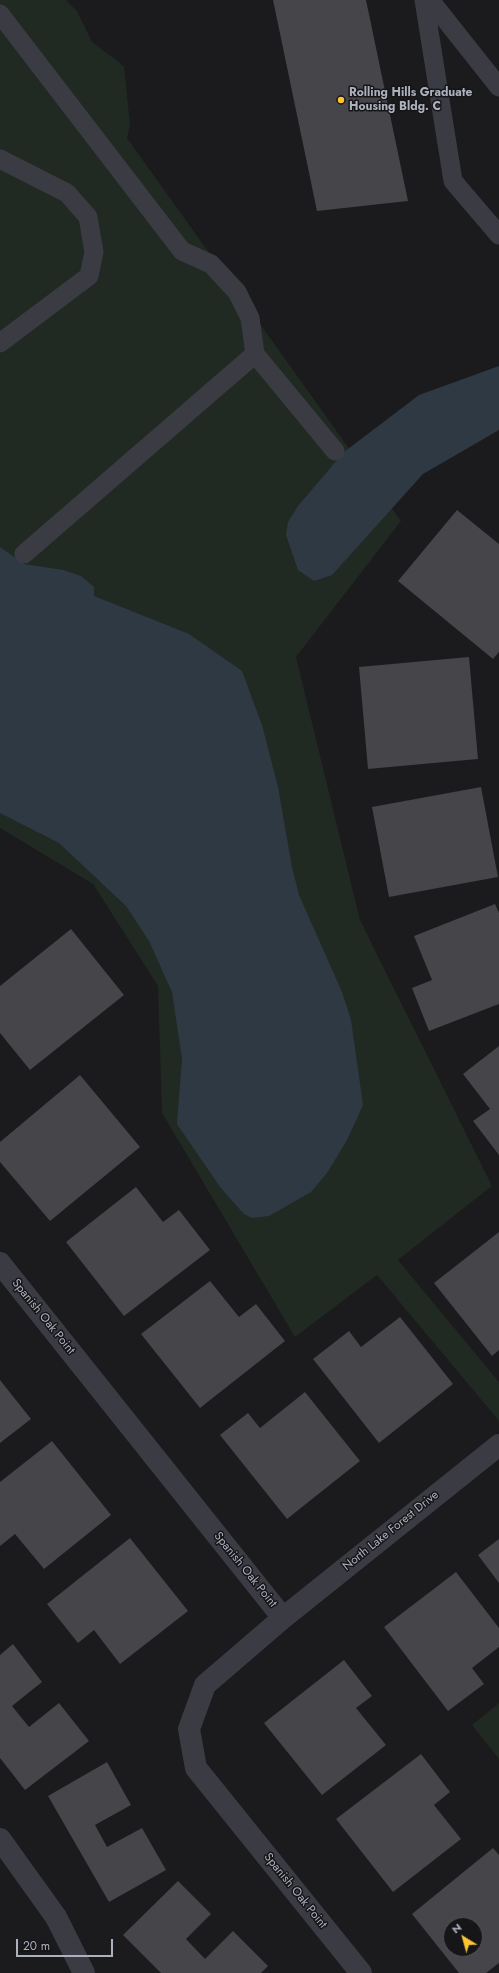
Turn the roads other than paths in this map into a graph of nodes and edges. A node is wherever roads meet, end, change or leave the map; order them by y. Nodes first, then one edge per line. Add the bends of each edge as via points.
1 (424, 0) edge
2 (430, 0) edge
3 (0, 14) edge
4 (499, 87) edge
5 (0, 159) edge
6 (499, 235) edge
7 (0, 343) edge
8 (255, 354) junction
9 (335, 451) dead end
10 (24, 554) dead end
11 (0, 1263) edge
12 (499, 1445) edge
13 (283, 1618) junction
14 (0, 1839) edge
15 (84, 1973) edge
16 (361, 1973) edge

1 - 6 lane via 453,181
2 - 4 lane
3 - 8 lane via 182,251 211,264 237,292 250,318
5 - 7 lane via 67,193 88,218 94,252 89,276
8 - 9 lane
8 - 10 lane
11 - 13 street, Spanish Oak Point
12 - 13 street, North Lake Forest Drive
13 - 16 street, Spanish Oak Point via 205,1685 189,1729 196,1768
14 - 15 street via 56,1917

